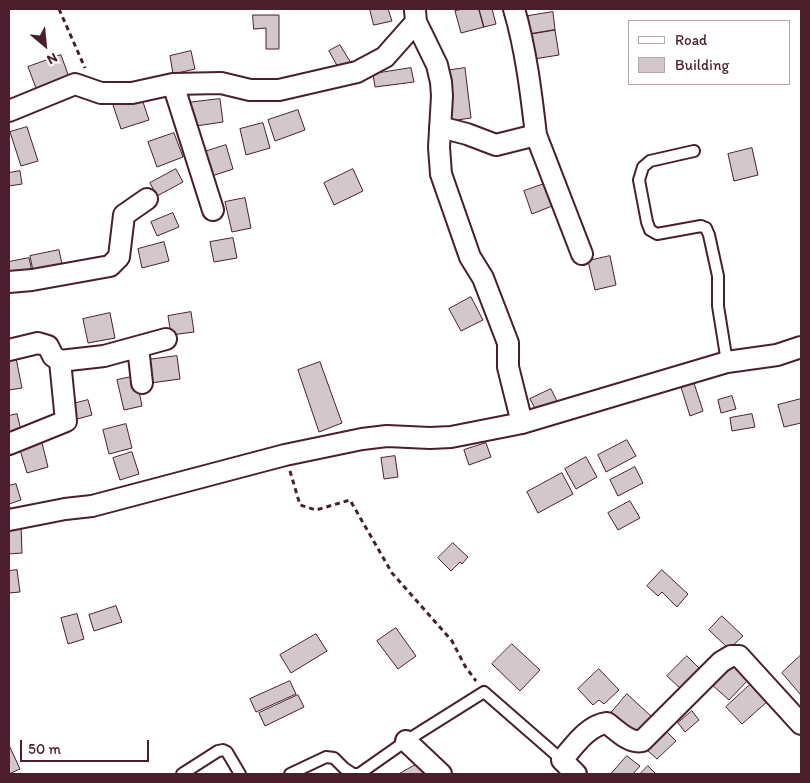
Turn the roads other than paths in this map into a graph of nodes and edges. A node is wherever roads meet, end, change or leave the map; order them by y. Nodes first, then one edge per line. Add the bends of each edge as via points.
1 (514, 9) edge
2 (415, 16) edge
3 (173, 84) junction
4 (9, 111) edge
5 (440, 127) junction
6 (536, 135) junction
7 (694, 151) dead end
8 (147, 199) dead end
9 (213, 210) dead end
10 (582, 254) dead end
11 (9, 282) edge
12 (166, 339) dead end
13 (138, 347) junction
14 (801, 347) edge
15 (9, 350) edge
16 (60, 361) junction
17 (727, 362) junction
18 (142, 383) dead end
19 (522, 423) junction
20 (9, 444) edge
21 (9, 520) edge
22 (801, 724) edge
23 (406, 741) junction
24 (562, 760) junction
25 (182, 774) edge
26 (240, 774) edge
27 (290, 774) edge
28 (358, 774) edge
29 (441, 774) edge
30 (576, 774) edge

1 - 6 street via 531,91
2 - 3 street via 385,57 357,72 279,90 250,90 221,83
2 - 5 street via 440,82
3 - 4 street via 132,93 101,93 75,84
3 - 9 street
5 - 6 street via 496,145
5 - 19 street via 441,174 470,257 483,278 508,343 508,367
6 - 10 street
7 - 17 lane via 650,161 643,167 639,180 650,230 657,234 701,226 706,228 718,276 718,306
8 - 11 street via 124,215 120,257 110,266
12 - 13 street
13 - 16 street via 104,356
13 - 18 street
14 - 17 street via 778,356
15 - 16 street via 38,343 48,346
16 - 20 street via 66,421
17 - 19 street
19 - 21 street via 451,438 387,436 362,439 285,455 92,506
22 - 24 street via 739,656 731,656 721,662 642,741 631,740 607,723 600,724 592,727
23 - 24 lane via 484,692
23 - 28 lane
23 - 29 street
24 - 30 street
25 - 26 lane via 223,750
27 - 28 lane via 326,756

